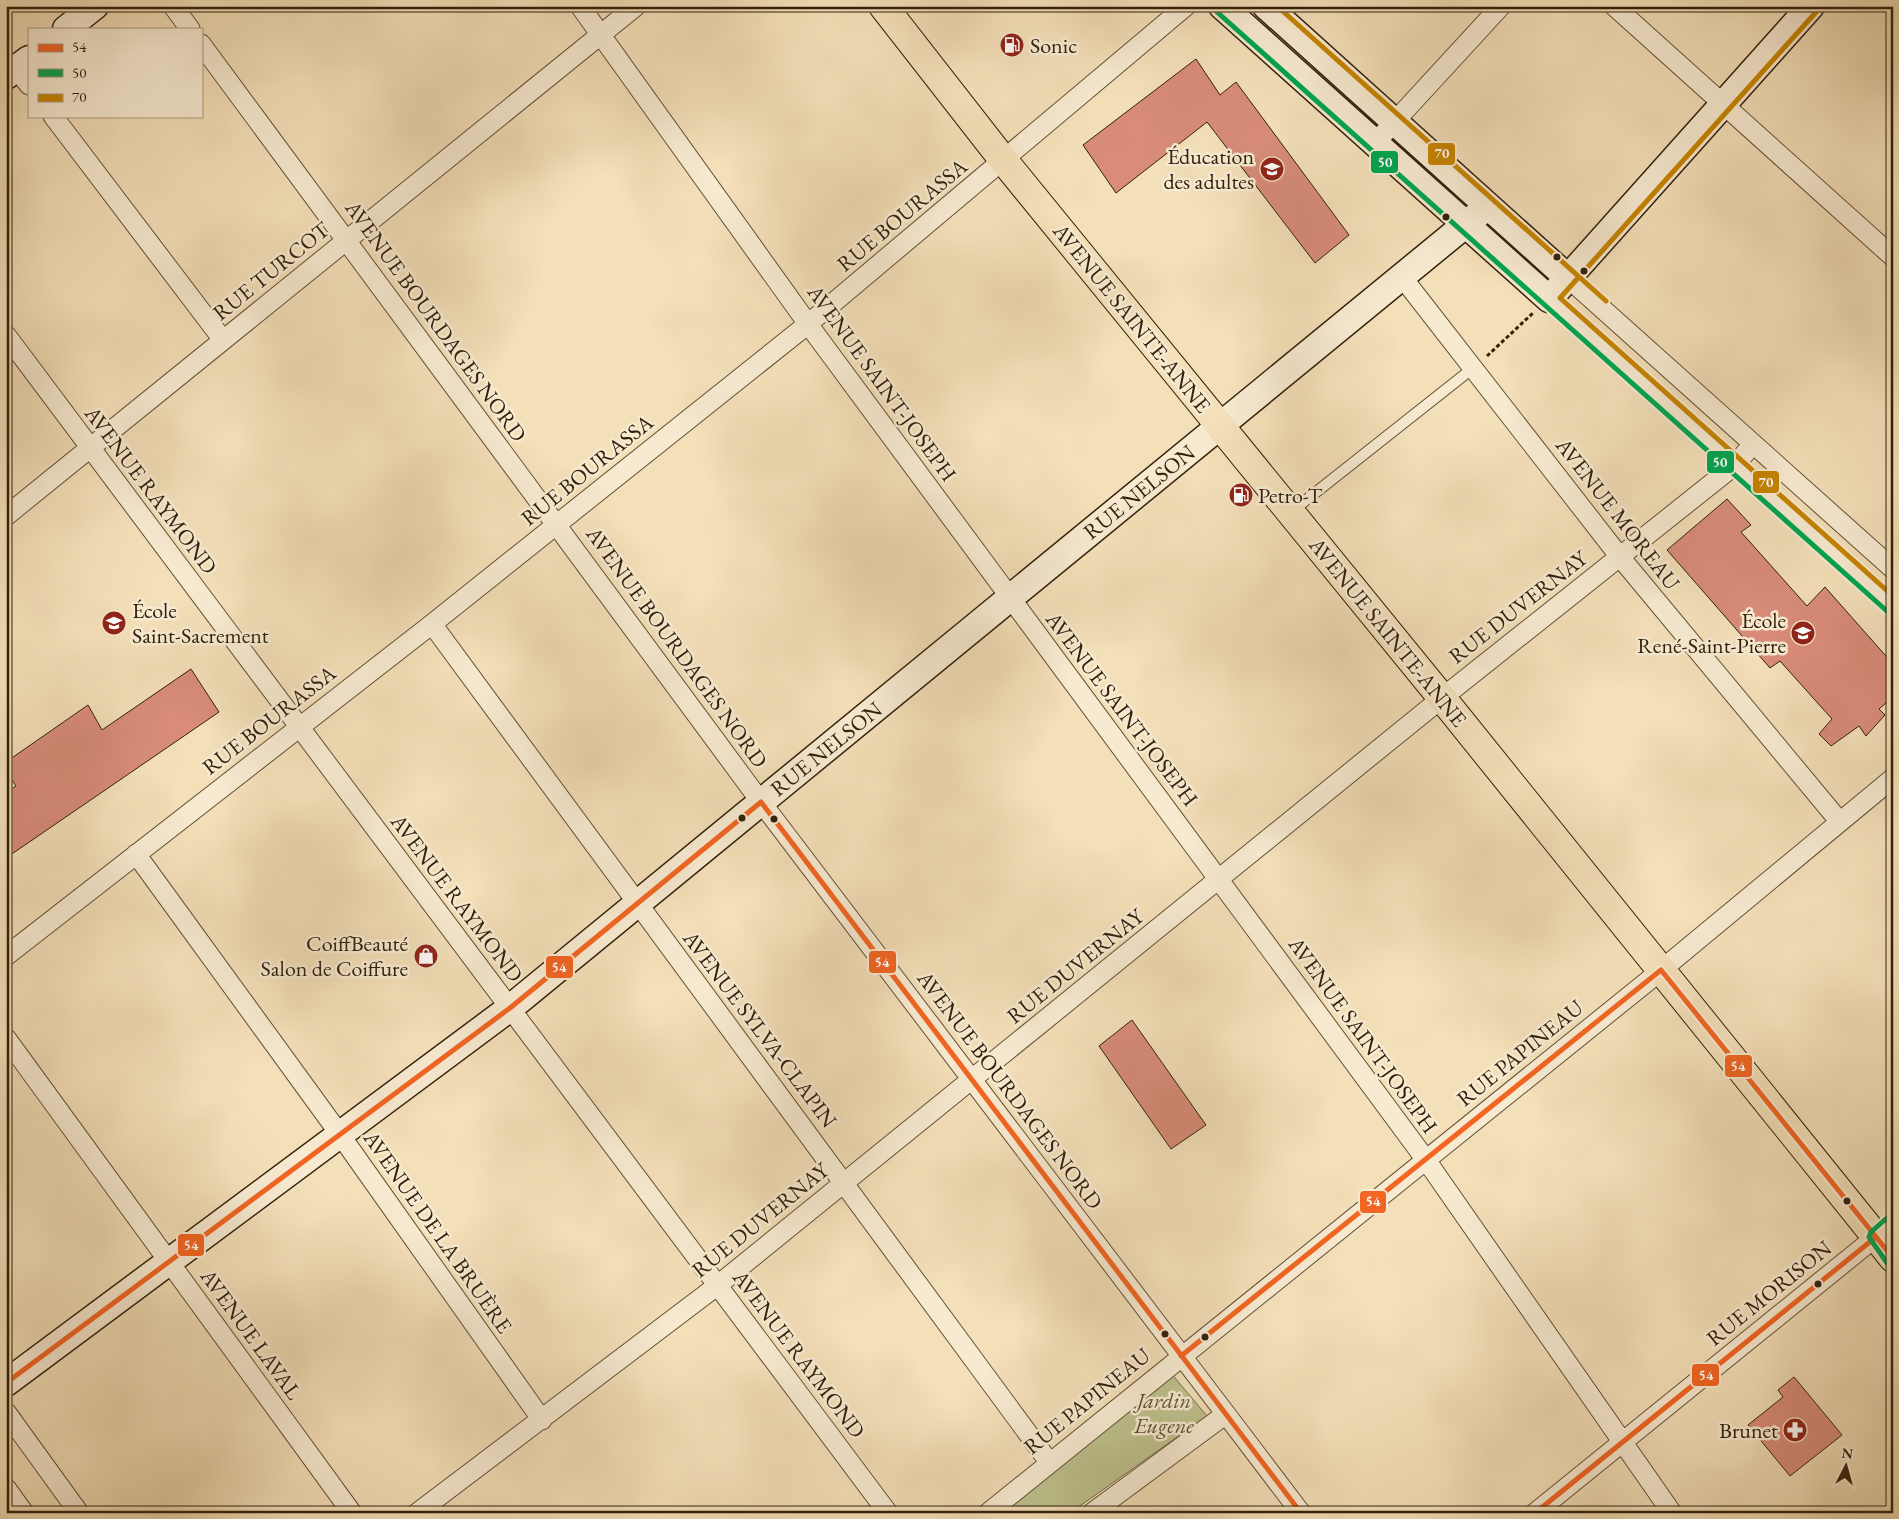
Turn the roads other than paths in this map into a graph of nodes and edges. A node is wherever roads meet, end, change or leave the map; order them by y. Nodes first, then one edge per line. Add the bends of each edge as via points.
1 (95, 6) edge
2 (174, 6) edge
3 (580, 6) edge
4 (636, 6) edge
5 (883, 6) edge
6 (1186, 6) edge
7 (1222, 6) edge
8 (1266, 6) edge
9 (1500, 6) edge
10 (1614, 6) edge
11 (1811, 6) edge
12 (67, 28) edge
13 (189, 28) edge
14 (600, 35) junction
15 (202, 45) edge
16 (1723, 105) junction
17 (55, 118) edge
18 (1395, 123) junction
19 (1375, 143) junction
20 (1004, 161) junction
21 (1488, 206) junction
22 (1465, 224) junction
23 (347, 240) junction
24 (1893, 257) edge
25 (1402, 277) junction
26 (1568, 278) junction
27 (1544, 304) junction
28 (808, 324) junction
29 (6, 336) edge
30 (223, 340) junction
31 (1473, 368) junction
32 (1220, 426) junction
33 (1753, 444) junction
34 (90, 448) junction
35 (1735, 465) junction
36 (1290, 512) junction
37 (6, 516) edge
38 (557, 525) junction
39 (1620, 557) junction
40 (1893, 569) edge
41 (1010, 598) junction
42 (1893, 606) edge
43 (432, 624) junction
44 (1442, 698) junction
45 (300, 727) junction
46 (1893, 778) edge
47 (761, 802) junction
48 (1840, 822) junction
49 (136, 854) junction
50 (1218, 879) junction
51 (637, 903) junction
52 (6, 956) edge
53 (1661, 970) junction
54 (510, 1008) junction
55 (6, 1038) edge
56 (972, 1080) junction
57 (341, 1136) junction
58 (1426, 1160) junction
59 (845, 1183) junction
60 (1884, 1230) edge
61 (1893, 1258) edge
62 (169, 1263) junction
63 (718, 1285) junction
64 (1181, 1356) junction
65 (6, 1383) edge
66 (6, 1412) edge
67 (1226, 1414) junction
68 (542, 1420) junction
69 (1622, 1444) junction
70 (1049, 1462) junction
71 (6, 1488) edge
72 (24, 1513) edge
73 (80, 1513) edge
74 (352, 1513) edge
75 (417, 1513) edge
76 (888, 1513) edge
77 (988, 1513) edge
78 (1092, 1513) edge
79 (1301, 1513) edge
80 (1535, 1513) edge
81 (1672, 1513) edge

1 - 12 street
2 - 13 street
3 - 14 street, AVENUE SAINT-JOSEPH
4 - 14 street, RUE TURCOT
5 - 20 main road, AVENUE SAINTE-ANNE
6 - 20 street, RUE BOURASSA
7 - 19 street
8 - 18 street
9 - 18 street
10 - 16 street
11 - 16 street
14 - 23 street, RUE TURCOT
14 - 28 street, AVENUE SAINT-JOSEPH
15 - 23 street, AVENUE BOURDAGES NORD
16 - 24 street
16 - 26 street
17 - 30 street
18 - 19 street
18 - 21 street
19 - 22 street
20 - 28 street, RUE BOURASSA
20 - 32 main road, AVENUE SAINTE-ANNE
21 - 22 street, RUE NELSON
21 - 26 street
22 - 25 street, RUE NELSON
22 - 27 street
23 - 30 street, RUE TURCOT
23 - 38 street, AVENUE BOURDAGES NORD
25 - 31 street, AVENUE MOREAU
25 - 32 street, RUE NELSON
26 - 27 street
26 - 33 street
27 - 35 street
28 - 38 street, RUE BOURASSA
28 - 41 street, AVENUE SAINT-JOSEPH
29 - 34 street, AVENUE RAYMOND
30 - 34 street, RUE TURCOT
31 - 36 lane
31 - 39 street, AVENUE MOREAU
32 - 36 main road, AVENUE SAINTE-ANNE
32 - 41 street, RUE NELSON
33 - 35 street, RUE DUVERNAY
33 - 40 street
34 - 37 street, RUE TURCOT
34 - 45 street, AVENUE RAYMOND
35 - 39 street, RUE DUVERNAY
35 - 42 street
36 - 44 main road, AVENUE SAINTE-ANNE
38 - 43 street, RUE BOURASSA
38 - 47 street, AVENUE BOURDAGES NORD
39 - 44 street, RUE DUVERNAY
39 - 48 street, AVENUE MOREAU
41 - 47 street, RUE NELSON
41 - 50 street, AVENUE SAINT-JOSEPH
43 - 45 street, RUE BOURASSA
43 - 51 street, AVENUE SYLVA-CLAPIN
44 - 50 street, RUE DUVERNAY
44 - 53 main road, AVENUE SAINTE-ANNE
45 - 49 street, RUE BOURASSA
45 - 54 street, AVENUE RAYMOND
46 - 48 street, RUE PAPINEAU
47 - 51 street, RUE NELSON
47 - 56 street, AVENUE BOURDAGES NORD
48 - 53 street, RUE PAPINEAU
49 - 52 street, RUE BOURASSA
49 - 57 street, AVENUE DE LA BRUÈRE
50 - 56 street, RUE DUVERNAY
50 - 58 street, AVENUE SAINT-JOSEPH
51 - 54 street, RUE NELSON
51 - 59 street, AVENUE SYLVA-CLAPIN
53 - 58 street, RUE PAPINEAU
53 - 60 main road, AVENUE SAINTE-ANNE
54 - 57 street, RUE NELSON
54 - 63 street, AVENUE RAYMOND
55 - 62 street, AVENUE LAVAL
56 - 59 street, RUE DUVERNAY
56 - 64 street, AVENUE BOURDAGES NORD
57 - 62 street, RUE NELSON
57 - 68 street, AVENUE DE LA BRUÈRE
58 - 64 street, RUE PAPINEAU
58 - 69 street, AVENUE SAINT-JOSEPH
59 - 63 street, RUE DUVERNAY
59 - 70 street, AVENUE SYLVA-CLAPIN
60 - 61 main road, AVENUE SAINTE-ANNE
60 - 69 street, RUE MORISON
62 - 65 street, RUE NELSON
62 - 74 street, AVENUE LAVAL
63 - 68 street, RUE DUVERNAY
63 - 76 street, AVENUE RAYMOND
64 - 67 street, AVENUE BOURDAGES NORD
64 - 70 street, RUE PAPINEAU
66 - 73 street
67 - 78 street
67 - 79 street, AVENUE BOURDAGES NORD
68 - 75 street, RUE DUVERNAY
69 - 80 street, RUE MORISON
69 - 81 street, AVENUE SAINT-JOSEPH
70 - 77 street, RUE PAPINEAU
71 - 72 street

